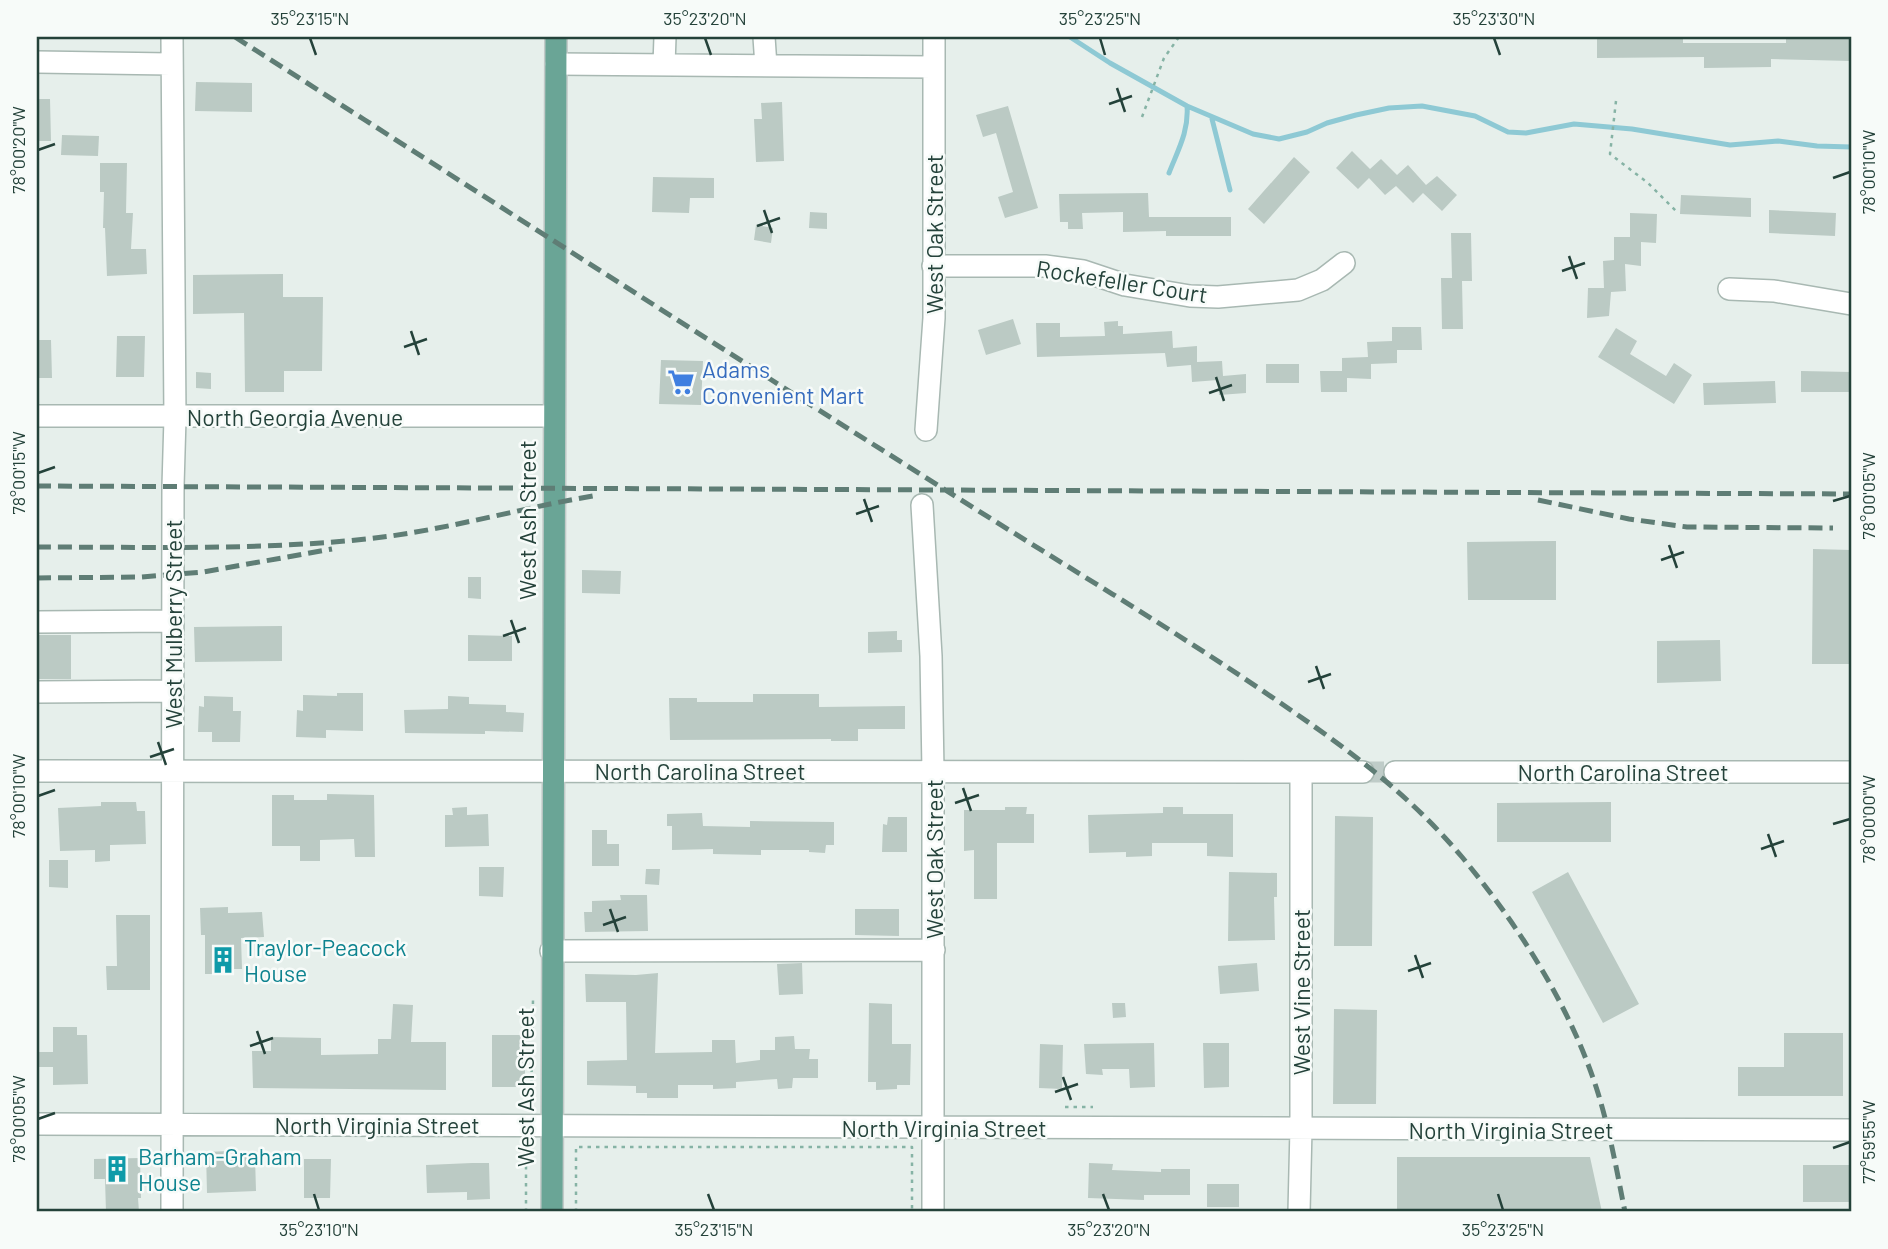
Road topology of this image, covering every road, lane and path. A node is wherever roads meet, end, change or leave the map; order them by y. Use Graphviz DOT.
graph roads {
  1 [pos="172,37"];
  2 [pos="556,37"];
  3 [pos="665,37"];
  4 [pos="764,37"];
  5 [pos="934,37"];
  6 [pos="1179,37"];
  7 [pos="37,62"];
  8 [pos="170,64"];
  9 [pos="556,64"];
  10 [pos="664,65"];
  11 [pos="766,66"];
  12 [pos="933,67"];
  13 [pos="1616,101"];
  14 [pos="1142,117"];
  15 [pos="1676,211"];
  16 [pos="1344,263"];
  17 [pos="933,265"];
  18 [pos="1729,289"];
  19 [pos="1851,304"];
  20 [pos="37,416"];
  21 [pos="553,416"];
  22 [pos="175,418"];
  23 [pos="926,430"];
  24 [pos="922,505"];
  25 [pos="37,621"];
  26 [pos="173,621"];
  27 [pos="173,691"];
  28 [pos="37,692"];
  29 [pos="37,771"];
  30 [pos="173,771"];
  31 [pos="554,771"];
  32 [pos="933,771"];
  33 [pos="1301,772"];
  34 [pos="1363,772"];
  35 [pos="1395,772"];
  36 [pos="1851,772"];
  37 [pos="934,950"];
  38 [pos="551,951"];
  39 [pos="37,1125"];
  40 [pos="174,1125"];
  41 [pos="552,1126"];
  42 [pos="934,1128"];
  43 [pos="1301,1128"];
  44 [pos="1851,1130"];
  45 [pos="526,1146"];
  46 [pos="172,1212"];
  47 [pos="526,1212"];
  48 [pos="552,1212"];
  49 [pos="576,1212"];
  50 [pos="912,1212"];
  51 [pos="933,1212"];
  52 [pos="1299,1212"];
  1 -- 8 [label="street, West Mulberry Street"];
  2 -- 9 [label="main road, West Ash Street"];
  3 -- 10 [label="street"];
  4 -- 11 [label="street"];
  5 -- 12 [label="street, West Oak Street"];
  6 -- 14 [label="path"];
  7 -- 8 [label="street"];
  8 -- 22 [label="street, West Mulberry Street"];
  9 -- 10 [label="street"];
  9 -- 21 [label="main road, West Ash Street"];
  10 -- 11 [label="street"];
  11 -- 12 [label="street"];
  12 -- 17 [label="street, West Oak Street"];
  13 -- 15 [label="path"];
  16 -- 17 [label="street, Rockefeller Court"];
  17 -- 23 [label="street, West Oak Street"];
  18 -- 19 [label="street"];
  20 -- 22 [label="street, North Georgia Avenue"];
  21 -- 22 [label="street, North Georgia Avenue"];
  21 -- 31 [label="main road, West Ash Street"];
  22 -- 26 [label="street, West Mulberry Street"];
  24 -- 32 [label="street, West Oak Street"];
  25 -- 26 [label="street"];
  26 -- 27 [label="street, West Mulberry Street"];
  27 -- 28 [label="street"];
  27 -- 30 [label="street, West Mulberry Street"];
  29 -- 30 [label="street, North Carolina Street"];
  30 -- 31 [label="street, North Carolina Street"];
  30 -- 40 [label="street, West Mulberry Street"];
  31 -- 32 [label="street, North Carolina Street"];
  31 -- 38 [label="main road, West Ash Street"];
  32 -- 33 [label="street, North Carolina Street"];
  32 -- 37 [label="street, West Oak Street"];
  33 -- 34 [label="street, North Carolina Street"];
  33 -- 43 [label="street, West Vine Street"];
  35 -- 36 [label="street, North Carolina Street"];
  37 -- 38 [label="street"];
  37 -- 42 [label="street, West Oak Street"];
  38 -- 41 [label="main road, West Ash Street"];
  39 -- 40 [label="street, North Virginia Street"];
  40 -- 41 [label="street, North Virginia Street"];
  40 -- 46 [label="street, West Mulberry Street"];
  41 -- 42 [label="street, North Virginia Street"];
  41 -- 48 [label="main road, West Ash Street"];
  42 -- 43 [label="street, North Virginia Street"];
  42 -- 51 [label="street, West Oak Street"];
  43 -- 44 [label="street, North Virginia Street"];
  43 -- 52 [label="street, West Vine Street"];
  45 -- 47 [label="path"];
  49 -- 50 [label="path"];
}
